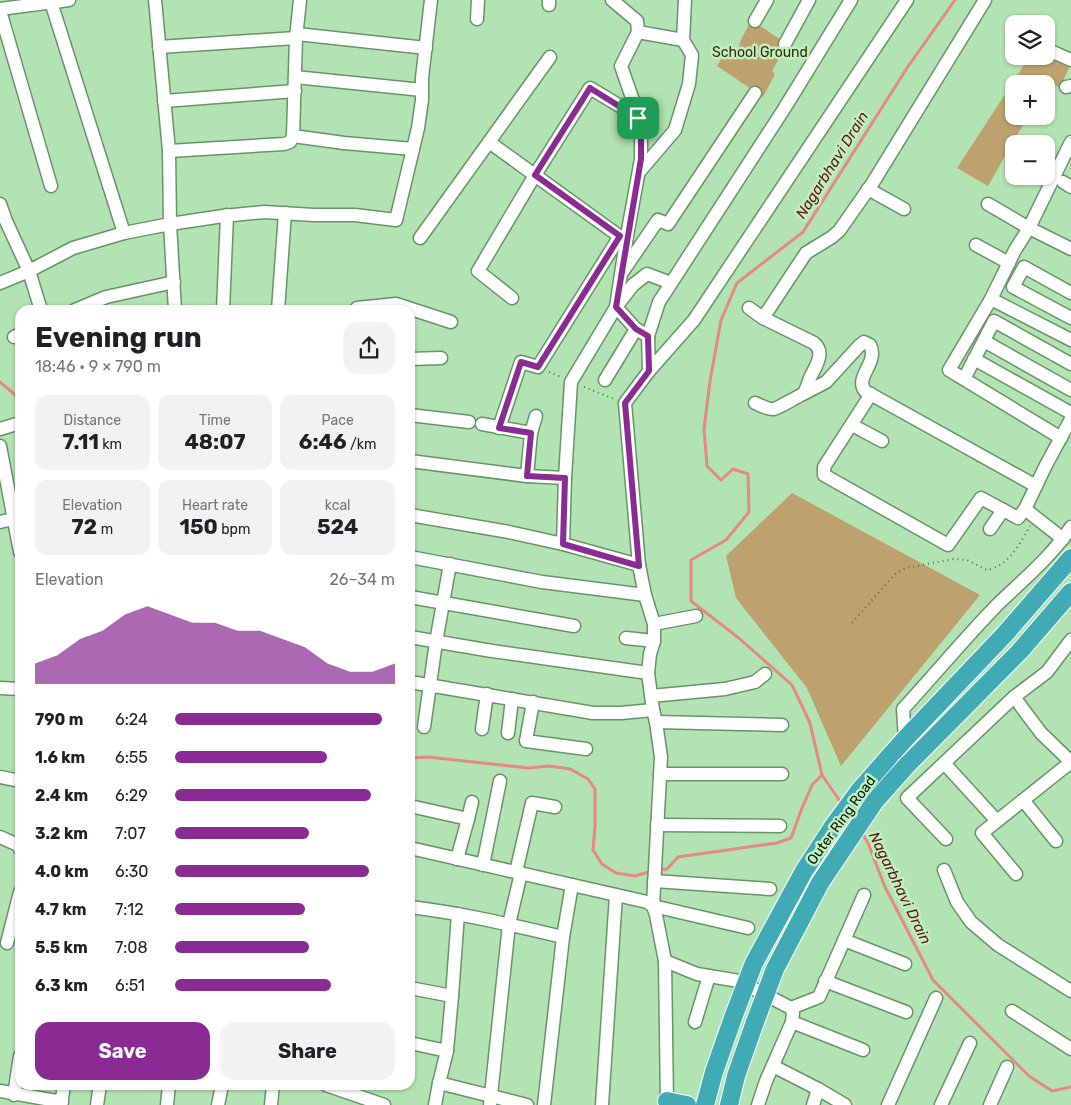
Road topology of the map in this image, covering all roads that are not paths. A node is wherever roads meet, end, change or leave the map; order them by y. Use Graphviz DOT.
graph roads {
  1 [pos="69,0"];
  2 [pos="155,0"];
  3 [pos="300,0"];
  4 [pos="431,0"];
  5 [pos="478,0"];
  6 [pos="612,0"];
  7 [pos="685,0"];
  8 [pos="766,0"];
  9 [pos="809,0"];
  10 [pos="850,0"];
  11 [pos="907,0"];
  12 [pos="985,0"];
  13 [pos="51,2"];
  14 [pos="0,10"];
  15 [pos="477,19"];
  16 [pos="755,21"];
  17 [pos="638,32"];
  18 [pos="296,36"];
  19 [pos="683,40"];
  20 [pos="785,44"];
  21 [pos="159,47"];
  22 [pos="426,48"];
  23 [pos="1055,53"];
  24 [pos="550,57"];
  25 [pos="1071,60"];
  26 [pos="295,77"];
  27 [pos="295,90"];
  28 [pos="422,90"];
  29 [pos="755,93"];
  30 [pos="164,101"];
  31 [pos="638,118"];
  32 [pos="293,136"];
  33 [pos="489,142"];
  34 [pos="1071,142"];
  35 [pos="413,149"];
  36 [pos="169,151"];
  37 [pos="638,173"];
  38 [pos="535,175"];
  39 [pos="1058,180"];
  40 [pos="51,186"];
  41 [pos="868,189"];
  42 [pos="0,204"];
  43 [pos="988,204"];
  44 [pos="904,208"];
  45 [pos="285,213"];
  46 [pos="227,216"];
  47 [pos="3,222"];
  48 [pos="170,224"];
  49 [pos="1029,228"];
  50 [pos="124,233"];
  51 [pos="420,238"];
  52 [pos="623,238"];
  53 [pos="976,245"];
  54 [pos="1071,249"];
  55 [pos="1009,264"];
  56 [pos="29,271"];
  57 [pos="621,273"];
  58 [pos="174,282"];
  59 [pos="0,283"];
  60 [pos="671,283"];
  61 [pos="1071,293"];
  62 [pos="512,298"];
  63 [pos="991,299"];
  64 [pos="39,305"];
  65 [pos="87,305"];
  66 [pos="175,305"];
  67 [pos="224,305"];
  68 [pos="278,305"];
  69 [pos="386,305"];
  70 [pos="399,305"];
  71 [pos="616,307"];
  72 [pos="749,308"];
  73 [pos="415,310"];
  74 [pos="764,318"];
  75 [pos="1071,318"];
  76 [pos="451,322"];
  77 [pos="636,329"];
  78 [pos="648,336"];
  79 [pos="1071,340"];
  80 [pos="984,341"];
  81 [pos="415,358"];
  82 [pos="441,358"];
  83 [pos="974,359"];
  84 [pos="1071,364"];
  85 [pos="649,371"];
  86 [pos="964,379"];
  87 [pos="567,380"];
  88 [pos="605,380"];
  89 [pos="584,387"];
  90 [pos="1071,390"];
  91 [pos="803,394"];
  92 [pos="873,396"];
  93 [pos="755,403"];
  94 [pos="1071,413"];
  95 [pos="415,416"];
  96 [pos="536,416"];
  97 [pos="1071,419"];
  98 [pos="15,424"];
  99 [pos="852,424"];
  100 [pos="499,428"];
  101 [pos="0,429"];
  102 [pos="531,433"];
  103 [pos="1061,438"];
  104 [pos="882,441"];
  105 [pos="0,446"];
  106 [pos="415,462"];
  107 [pos="527,476"];
  108 [pos="565,478"];
  109 [pos="1036,486"];
  110 [pos="1025,509"];
  111 [pos="1003,510"];
  112 [pos="415,516"];
  113 [pos="14,519"];
  114 [pos="0,522"];
  115 [pos="15,524"];
  116 [pos="1071,526"];
  117 [pos="990,529"];
  118 [pos="1063,539"];
  119 [pos="563,544"];
  120 [pos="415,558"];
  121 [pos="1071,558"];
  122 [pos="450,564"];
  123 [pos="639,566"];
  124 [pos="1071,592"];
  125 [pos="645,595"];
  126 [pos="415,598"];
  127 [pos="444,603"];
  128 [pos="696,616"];
  129 [pos="654,624"];
  130 [pos="574,626"];
  131 [pos="415,638"];
  132 [pos="626,638"];
  133 [pos="1071,640"];
  134 [pos="654,641"];
  135 [pos="436,642"];
  136 [pos="648,672"];
  137 [pos="765,674"];
  138 [pos="415,683"];
  139 [pos="430,686"];
  140 [pos="0,688"];
  141 [pos="15,689"];
  142 [pos="487,694"];
  143 [pos="652,696"];
  144 [pos="1014,697"];
  145 [pos="512,699"];
  146 [pos="533,702"];
  147 [pos="655,716"];
  148 [pos="782,724"];
  149 [pos="424,727"];
  150 [pos="482,729"];
  151 [pos="508,733"];
  152 [pos="904,739"];
  153 [pos="586,749"];
  154 [pos="1071,762"];
  155 [pos="944,763"];
  156 [pos="660,774"];
  157 [pos="782,774"];
  158 [pos="0,777"];
  159 [pos="15,779"];
  160 [pos="500,781"];
  161 [pos="1023,800"];
  162 [pos="472,802"];
  163 [pos="415,807"];
  164 [pos="555,807"];
  165 [pos="468,819"];
  166 [pos="997,821"];
  167 [pos="657,825"];
  168 [pos="780,826"];
  169 [pos="0,837"];
  170 [pos="946,839"];
  171 [pos="1056,842"];
  172 [pos="15,845"];
  173 [pos="415,849"];
  174 [pos="457,859"];
  175 [pos="483,865"];
  176 [pos="944,870"];
  177 [pos="518,873"];
  178 [pos="1016,874"];
  179 [pos="654,880"];
  180 [pos="572,885"];
  181 [pos="770,889"];
  182 [pos="616,895"];
  183 [pos="864,895"];
  184 [pos="653,906"];
  185 [pos="415,908"];
  186 [pos="458,914"];
  187 [pos="15,917"];
  188 [pos="509,924"];
  189 [pos="748,928"];
  190 [pos="562,936"];
  191 [pos="844,940"];
  192 [pos="9,943"];
  193 [pos="665,961"];
  194 [pos="904,964"];
  195 [pos="709,976"];
  196 [pos="825,981"];
  197 [pos="415,989"];
  198 [pos="1071,991"];
  199 [pos="452,996"];
  200 [pos="936,998"];
  201 [pos="790,1008"];
  202 [pos="1012,1011"];
  203 [pos="906,1012"];
  204 [pos="696,1022"];
  205 [pos="792,1022"];
  206 [pos="970,1043"];
  207 [pos="415,1044"];
  208 [pos="1071,1049"];
  209 [pos="863,1050"];
  210 [pos="447,1051"];
  211 [pos="773,1066"];
  212 [pos="1007,1067"];
  213 [pos="439,1083"];
  214 [pos="15,1088"];
  215 [pos="818,1089"];
  216 [pos="63,1090"];
  217 [pos="99,1090"];
  218 [pos="168,1090"];
  219 [pos="221,1090"];
  220 [pos="272,1090"];
  221 [pos="340,1090"];
  222 [pos="0,1091"];
  223 [pos="14,1095"];
  224 [pos="491,1101"];
  225 [pos="667,1103"];
  226 [pos="61,1104"];
  227 [pos="97,1105"];
  228 [pos="167,1105"];
  229 [pos="218,1105"];
  230 [pos="271,1105"];
  231 [pos="384,1105"];
  232 [pos="435,1105"];
  233 [pos="527,1105"];
  234 [pos="544,1105"];
  235 [pos="602,1105"];
  236 [pos="686,1105"];
  237 [pos="705,1105"];
  238 [pos="729,1105"];
  239 [pos="758,1105"];
  240 [pos="813,1105"];
  241 [pos="845,1105"];
  242 [pos="888,1105"];
  243 [pos="941,1105"];
  244 [pos="990,1105"];
  1 -- 13 [label="street"];
  2 -- 21 [label="street"];
  3 -- 18 [label="street"];
  4 -- 22 [label="street"];
  5 -- 15 [label="street"];
  6 -- 17 [label="street"];
  7 -- 19 [label="street"];
  8 -- 16 [label="street"];
  9 -- 20 [label="street"];
  10 -- 60 [label="street"];
  11 -- 85 [label="street"];
  12 -- 41 [label="street"];
  13 -- 14 [label="street"];
  13 -- 50 [label="street"];
  14 -- 40 [label="street"];
  17 -- 19 [label="street"];
  17 -- 31 [label="street"];
  18 -- 21 [label="street"];
  18 -- 22 [label="street"];
  18 -- 26 [label="street"];
  19 -- 37 [label="street"];
  21 -- 30 [label="street"];
  22 -- 28 [label="street"];
  23 -- 25 [label="street"];
  24 -- 33 [label="street"];
  26 -- 27 [label="street"];
  26 -- 28 [label="street"];
  27 -- 30 [label="street"];
  27 -- 32 [label="street"];
  28 -- 35 [label="street"];
  29 -- 57 [label="street"];
  30 -- 36 [label="street"];
  31 -- 37 [label="street"];
  31 -- 38 [label="street"];
  32 -- 35 [label="street"];
  32 -- 36 [label="street"];
  33 -- 38 [label="street"];
  33 -- 51 [label="street"];
  34 -- 39 [label="street"];
  35 -- 45 [label="street"];
  36 -- 48 [label="street"];
  37 -- 52 [label="street"];
  38 -- 52 [label="street"];
  38 -- 62 [label="street"];
  39 -- 49 [label="street"];
  41 -- 44 [label="street"];
  41 -- 74 [label="street"];
  42 -- 47 [label="street"];
  43 -- 49 [label="street"];
  45 -- 46 [label="street"];
  45 -- 68 [label="street"];
  46 -- 48 [label="street"];
  46 -- 67 [label="street"];
  47 -- 56 [label="street"];
  48 -- 50 [label="street"];
  48 -- 58 [label="street"];
  49 -- 54 [label="street"];
  49 -- 55 [label="street"];
  50 -- 56 [label="street"];
  52 -- 57 [label="street"];
  52 -- 100 [label="street"];
  53 -- 55 [label="street"];
  55 -- 63 [label="street"];
  56 -- 59 [label="street"];
  56 -- 64 [label="street"];
  57 -- 71 [label="street"];
  58 -- 65 [label="street"];
  58 -- 66 [label="street"];
  60 -- 71 [label="street"];
  60 -- 78 [label="street"];
  61 -- 75 [label="street"];
  63 -- 79 [label="street"];
  63 -- 86 [label="street"];
  69 -- 70 [label="street"];
  71 -- 77 [label="street"];
  71 -- 87 [label="street"];
  72 -- 74 [label="street"];
  73 -- 76 [label="street"];
  74 -- 91 [label="street"];
  77 -- 78 [label="street"];
  77 -- 88 [label="street"];
  78 -- 85 [label="street"];
  80 -- 83 [label="street"];
  80 -- 84 [label="street"];
  80 -- 90 [label="street"];
  81 -- 82 [label="street"];
  83 -- 86 [label="street"];
  83 -- 94 [label="street"];
  85 -- 123 [label="street"];
  86 -- 103 [label="street"];
  87 -- 89 [label="street"];
  87 -- 108 [label="street"];
  91 -- 92 [label="street"];
  91 -- 93 [label="street"];
  92 -- 99 [label="street"];
  92 -- 109 [label="street"];
  95 -- 100 [label="street"];
  96 -- 102 [label="street"];
  97 -- 103 [label="street"];
  98 -- 101 [label="street"];
  99 -- 104 [label="street"];
  99 -- 111 [label="street"];
  100 -- 102 [label="street"];
  102 -- 107 [label="street"];
  103 -- 109 [label="street"];
  105 -- 113 [label="street"];
  106 -- 107 [label="street"];
  107 -- 108 [label="street"];
  108 -- 119 [label="street"];
  109 -- 110 [label="street"];
  110 -- 111 [label="street"];
  110 -- 118 [label="street"];
  111 -- 117 [label="street"];
  112 -- 119 [label="street"];
  113 -- 114 [label="street"];
  113 -- 115 [label="street"];
  116 -- 118 [label="street"];
  118 -- 152 [label="street"];
  119 -- 123 [label="street"];
  120 -- 122 [label="street"];
  121 -- 152 [label="highway, Outer Ring Road"];
  122 -- 125 [label="street"];
  122 -- 127 [label="street"];
  123 -- 125 [label="street"];
  124 -- 238 [label="highway, Outer Ring Road, bridge"];
  125 -- 129 [label="street"];
  126 -- 127 [label="street"];
  127 -- 130 [label="street"];
  127 -- 135 [label="street"];
  128 -- 129 [label="street"];
  129 -- 134 [label="street"];
  131 -- 135 [label="street"];
  132 -- 134 [label="street"];
  133 -- 144 [label="street"];
  134 -- 136 [label="street"];
  135 -- 136 [label="street"];
  135 -- 139 [label="street"];
  136 -- 143 [label="street"];
  137 -- 143 [label="street"];
  138 -- 139 [label="street"];
  139 -- 142 [label="street"];
  139 -- 149 [label="street"];
  140 -- 141 [label="street"];
  142 -- 145 [label="street"];
  142 -- 150 [label="street"];
  143 -- 147 [label="street"];
  144 -- 154 [label="street"];
  144 -- 155 [label="street"];
  145 -- 146 [label="street"];
  145 -- 151 [label="street"];
  146 -- 147 [label="street"];
  146 -- 153 [label="street"];
  147 -- 148 [label="street"];
  147 -- 156 [label="street"];
  152 -- 237 [label="highway, Outer Ring Road, bridge"];
  154 -- 161 [label="street"];
  155 -- 166 [label="street"];
  155 -- 170 [label="street"];
  156 -- 157 [label="street"];
  156 -- 167 [label="street"];
  158 -- 159 [label="street"];
  160 -- 175 [label="street"];
  161 -- 166 [label="street"];
  161 -- 171 [label="street"];
  162 -- 165 [label="street"];
  163 -- 165 [label="street"];
  164 -- 177 [label="street"];
  165 -- 174 [label="street"];
  166 -- 178 [label="street"];
  167 -- 168 [label="street"];
  167 -- 179 [label="street"];
  169 -- 172 [label="street"];
  173 -- 174 [label="street"];
  174 -- 175 [label="street"];
  175 -- 177 [label="street"];
  176 -- 198 [label="street"];
  177 -- 180 [label="street"];
  177 -- 188 [label="street"];
  179 -- 181 [label="street"];
  179 -- 184 [label="street"];
  180 -- 182 [label="street"];
  180 -- 190 [label="street"];
  182 -- 184 [label="street"];
  182 -- 235 [label="street"];
  183 -- 191 [label="street"];
  184 -- 189 [label="street"];
  184 -- 193 [label="street"];
  185 -- 186 [label="street"];
  186 -- 188 [label="street"];
  186 -- 199 [label="street"];
  187 -- 192 [label="street"];
  188 -- 190 [label="street"];
  188 -- 224 [label="street"];
  190 -- 234 [label="street"];
  191 -- 194 [label="street"];
  191 -- 196 [label="street"];
  193 -- 195 [label="street"];
  193 -- 225 [label="street"];
  195 -- 201 [label="street"];
  195 -- 204 [label="street"];
  196 -- 201 [label="street"];
  196 -- 203 [label="street"];
  197 -- 199 [label="street"];
  199 -- 210 [label="street"];
  200 -- 242 [label="street"];
  201 -- 205 [label="street"];
  202 -- 208 [label="street"];
  205 -- 209 [label="street"];
  205 -- 211 [label="street"];
  206 -- 243 [label="street"];
  207 -- 210 [label="street"];
  210 -- 213 [label="street"];
  211 -- 215 [label="street"];
  211 -- 239 [label="street"];
  212 -- 244 [label="street"];
  213 -- 224 [label="street"];
  213 -- 232 [label="street"];
  214 -- 223 [label="street"];
  215 -- 240 [label="street"];
  215 -- 241 [label="street"];
  216 -- 226 [label="street"];
  217 -- 227 [label="street"];
  218 -- 228 [label="street"];
  219 -- 229 [label="street"];
  220 -- 230 [label="street"];
  221 -- 231 [label="street"];
  222 -- 223 [label="street"];
  223 -- 226 [label="street"];
  224 -- 233 [label="street"];
  225 -- 236 [label="highway"];
}
